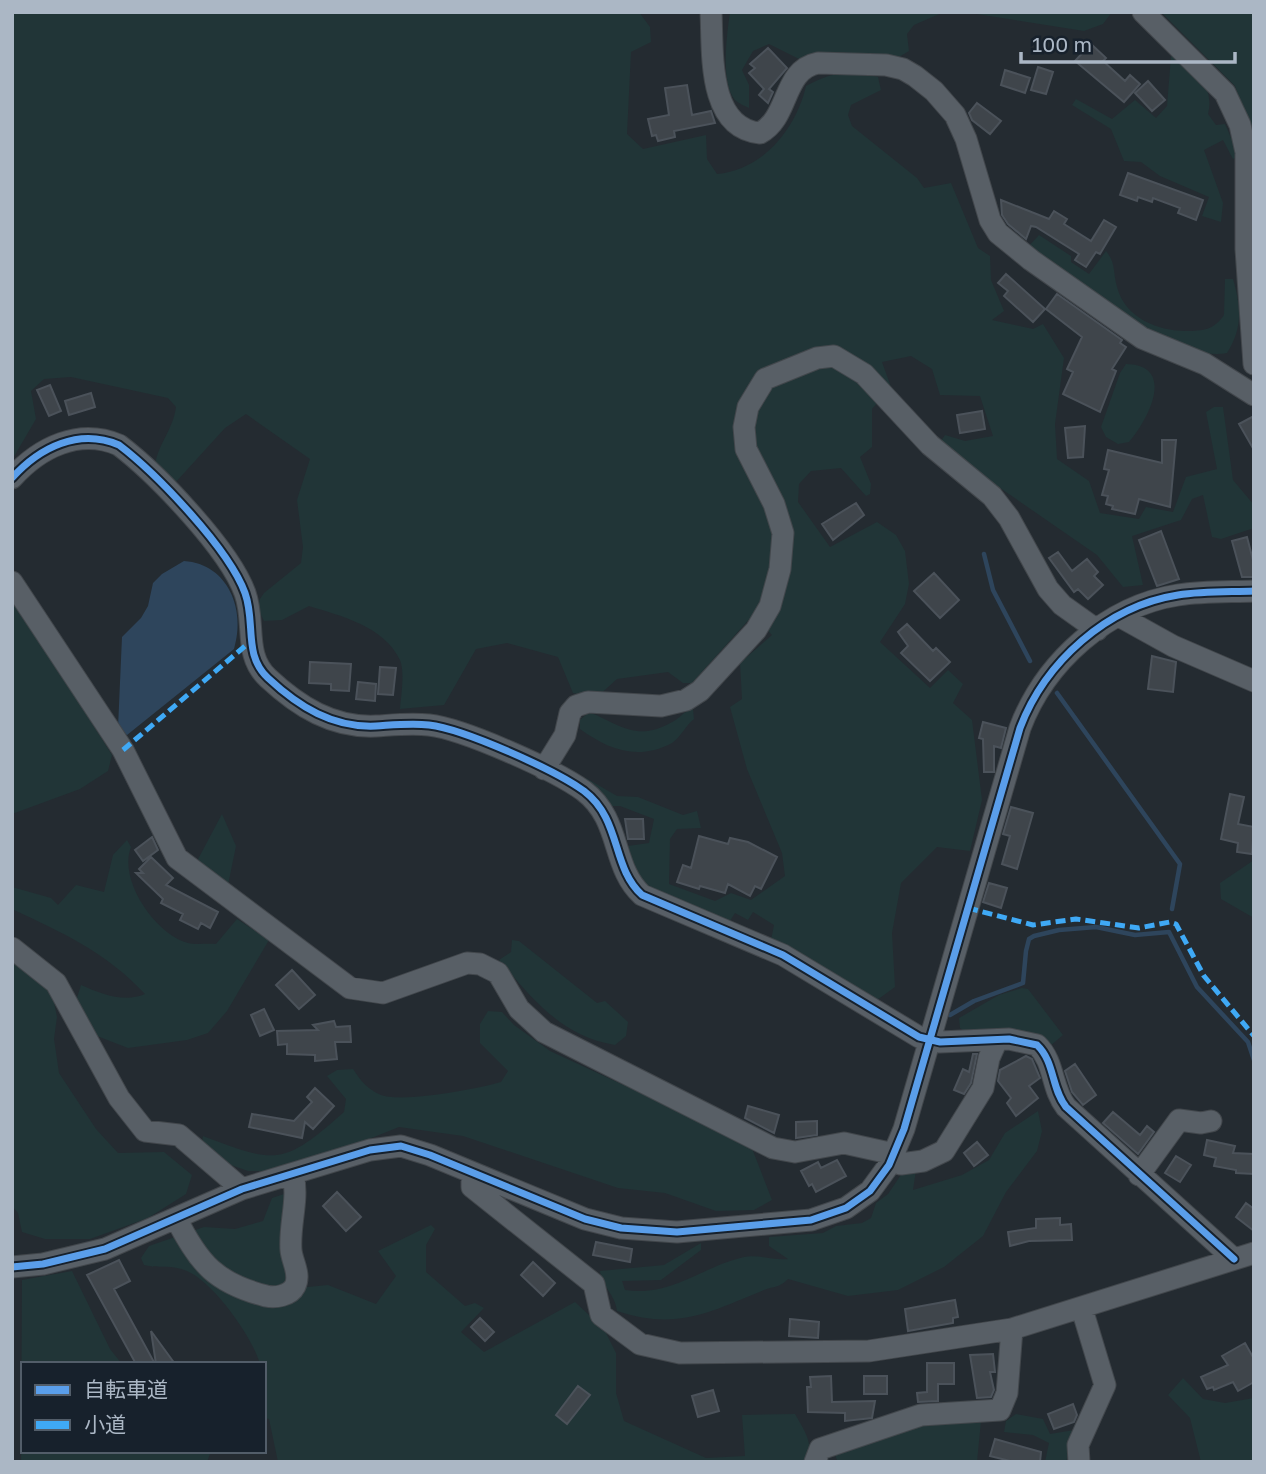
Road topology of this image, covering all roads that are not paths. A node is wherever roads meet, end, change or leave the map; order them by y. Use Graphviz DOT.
graph roads {
  1 [pos="711,12"];
  2 [pos="1143,12"];
  3 [pos="1250,244"];
  4 [pos="1254,364"];
  5 [pos="1254,395"];
  6 [pos="12,478"];
  7 [pos="12,582"];
  8 [pos="1254,591"];
  9 [pos="1119,616"];
  10 [pos="1097,630"];
  11 [pos="1254,681"];
  12 [pos="544,769"];
  13 [pos="12,948"];
  14 [pos="997,1040"];
  15 [pos="930,1041"];
  16 [pos="1211,1121"];
  17 [pos="894,1154"];
  18 [pos="472,1173"];
  19 [pos="293,1174"];
  20 [pos="1139,1175"];
  21 [pos="242,1189"];
  22 [pos="176,1219"];
  23 [pos="1244,1256"];
  24 [pos="12,1267"];
  25 [pos="1083,1309"];
  26 [pos="1012,1329"];
  27 [pos="1078,1461"];
  28 [pos="815,1462"];
  1 -- 5 [label="street"];
  2 -- 3 [label="street"];
  3 -- 4 [label="street"];
  6 -- 12 [label="street"];
  7 -- 17 [label="street"];
  8 -- 9 [label="street"];
  9 -- 10 [label="street"];
  9 -- 11 [label="street"];
  10 -- 12 [label="street"];
  10 -- 15 [label="street"];
  12 -- 15 [label="street"];
  13 -- 21 [label="street"];
  14 -- 15 [label="street"];
  14 -- 17 [label="street"];
  14 -- 20 [label="street"];
  15 -- 17 [label="street"];
  16 -- 20 [label="street"];
  17 -- 18 [label="street"];
  18 -- 19 [label="street"];
  18 -- 26 [label="street"];
  19 -- 21 [label="street"];
  19 -- 22 [label="street"];
  20 -- 23 [label="street"];
  21 -- 22 [label="street"];
  22 -- 24 [label="street"];
  23 -- 25 [label="street"];
  25 -- 26 [label="street"];
  25 -- 27 [label="street"];
  26 -- 28 [label="street"];
}
